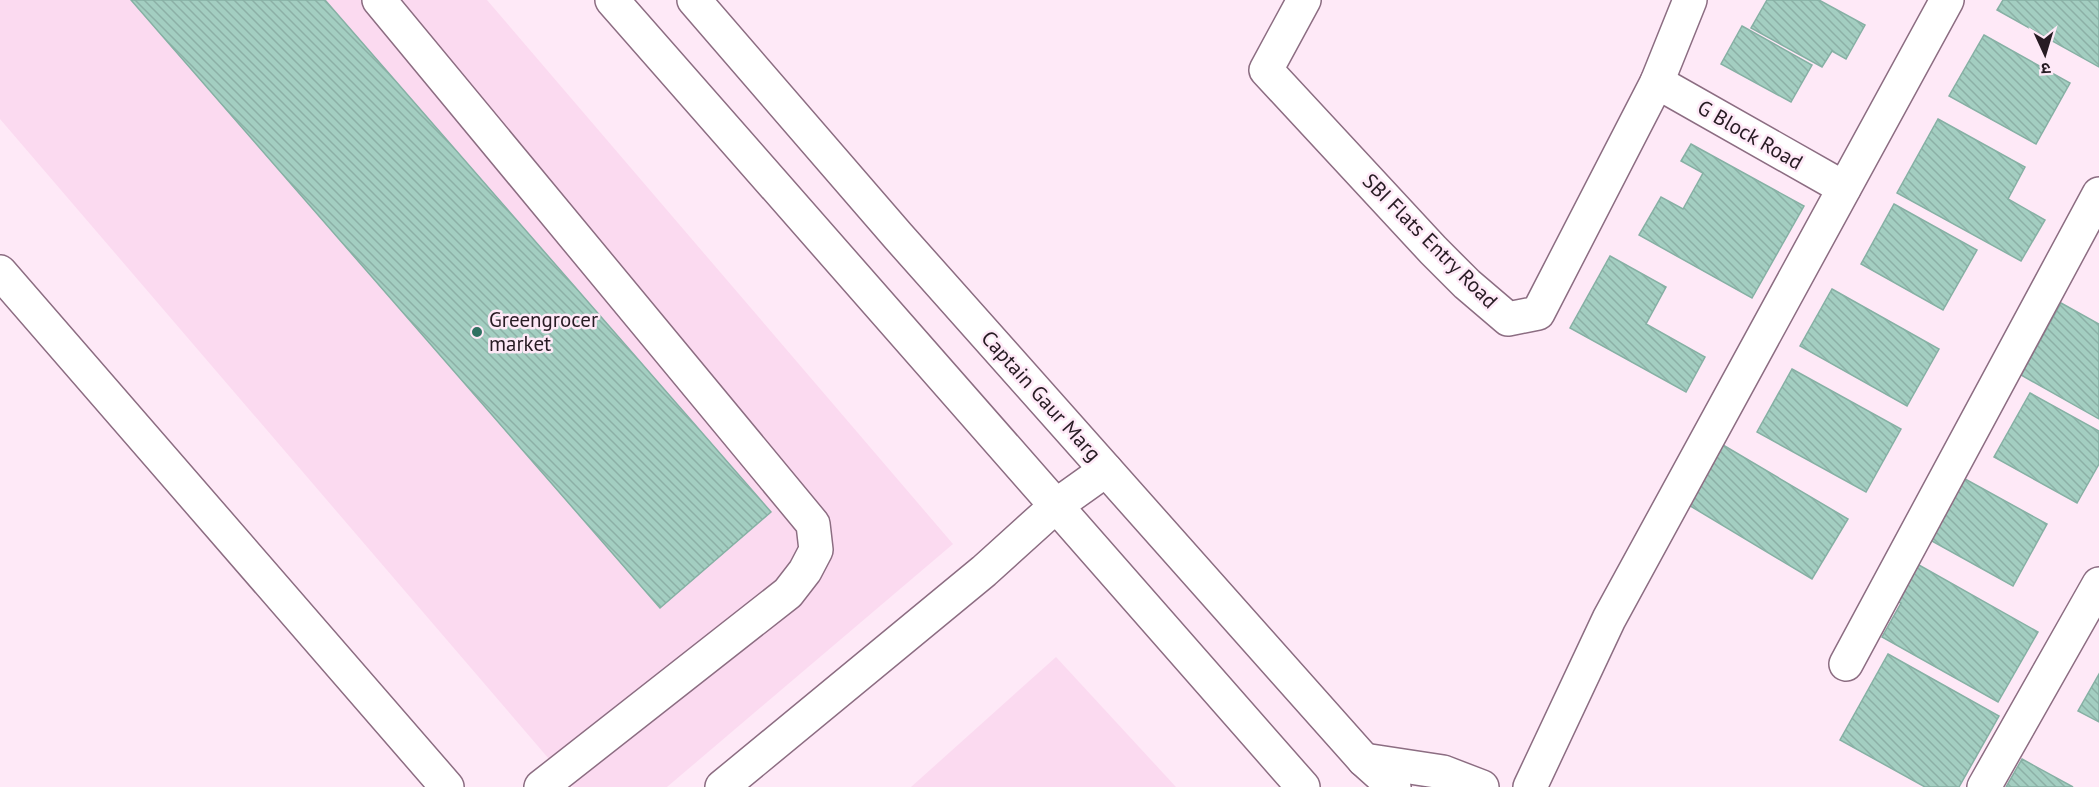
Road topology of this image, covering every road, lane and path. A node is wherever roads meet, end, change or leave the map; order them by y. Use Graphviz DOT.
graph roads {
  1 [pos="379,0"];
  2 [pos="612,0"];
  3 [pos="694,0"];
  4 [pos="1304,0"];
  5 [pos="1690,0"];
  6 [pos="1947,0"];
  7 [pos="1657,82"];
  8 [pos="1844,188"];
  9 [pos="2099,194"];
  10 [pos="0,272"];
  11 [pos="1107,470"];
  12 [pos="1057,505"];
  13 [pos="2099,584"];
  14 [pos="1846,664"];
  15 [pos="1364,759"];
  16 [pos="735,784"];
  17 [pos="447,787"];
  18 [pos="541,787"];
  19 [pos="1303,787"];
  20 [pos="1394,787"];
  21 [pos="1482,787"];
  22 [pos="1530,787"];
  23 [pos="1984,787"];
  1 -- 18 [label="street"];
  2 -- 12 [label="street"];
  3 -- 11 [label="street, Captain Gaur Marg"];
  4 -- 7 [label="street, SBI Flats Entry Road"];
  5 -- 7 [label="street, SBI Flats Entry Road"];
  6 -- 8 [label="street"];
  7 -- 8 [label="street, G Block Road"];
  8 -- 22 [label="street"];
  9 -- 14 [label="street"];
  10 -- 17 [label="street"];
  11 -- 12 [label="street"];
  11 -- 15 [label="street, Captain Gaur Marg"];
  12 -- 16 [label="street"];
  12 -- 19 [label="street"];
  13 -- 23 [label="street"];
  15 -- 20 [label="street, Captain Gaur Marg"];
  15 -- 21 [label="street"];
}
